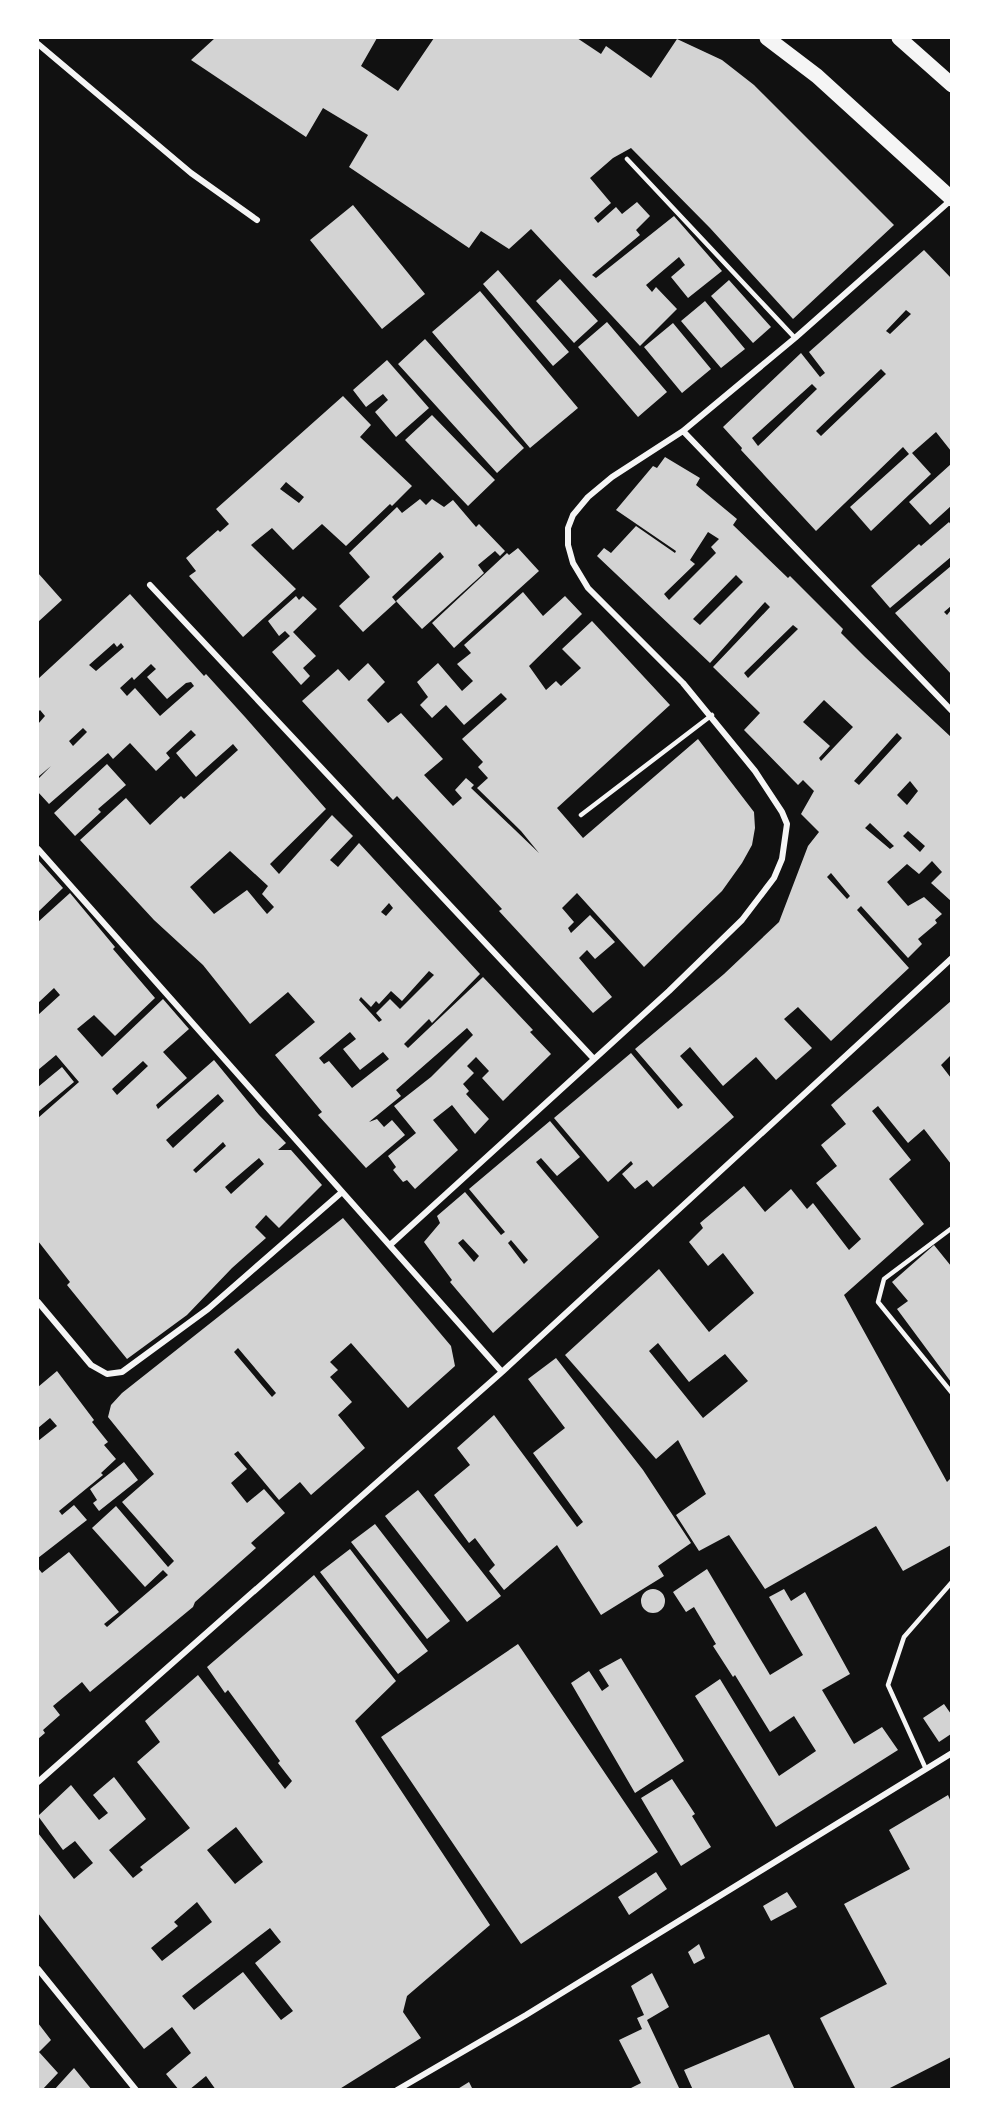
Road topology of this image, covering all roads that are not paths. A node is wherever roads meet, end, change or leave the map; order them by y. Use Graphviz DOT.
graph roads {
  1 [pos="767,38"];
  2 [pos="899,38"];
  3 [pos="38,44"];
  4 [pos="951,85"];
  5 [pos="627,159"];
  6 [pos="951,199"];
  7 [pos="257,220"];
  8 [pos="795,338"];
  9 [pos="683,431"];
  10 [pos="150,585"];
  11 [pos="951,711"];
  12 [pos="712,715"];
  13 [pos="581,815"];
  14 [pos="38,849"];
  15 [pos="951,958"];
  16 [pos="593,1058"];
  17 [pos="342,1192"];
  18 [pos="951,1228"];
  19 [pos="390,1245"];
  20 [pos="38,1302"];
  21 [pos="502,1372"];
  22 [pos="951,1393"];
  23 [pos="951,1582"];
  24 [pos="951,1754"];
  25 [pos="925,1767"];
  26 [pos="38,1782"];
  27 [pos="38,1969"];
  28 [pos="136,2090"];
  29 [pos="397,2090"];
  1 -- 6 [label="main road"];
  2 -- 4 [label="main road"];
  3 -- 7 [label="street"];
  5 -- 8 [label="lane"];
  6 -- 8 [label="street"];
  8 -- 9 [label="street"];
  9 -- 11 [label="street"];
  9 -- 12 [label="street"];
  10 -- 16 [label="street"];
  12 -- 13 [label="lane"];
  12 -- 16 [label="street"];
  14 -- 17 [label="street"];
  15 -- 21 [label="street"];
  16 -- 19 [label="street"];
  17 -- 19 [label="street"];
  17 -- 20 [label="street"];
  18 -- 22 [label="lane"];
  19 -- 21 [label="street"];
  21 -- 26 [label="street"];
  23 -- 25 [label="lane"];
  24 -- 25 [label="street"];
  25 -- 29 [label="street"];
  27 -- 28 [label="street"];
}
